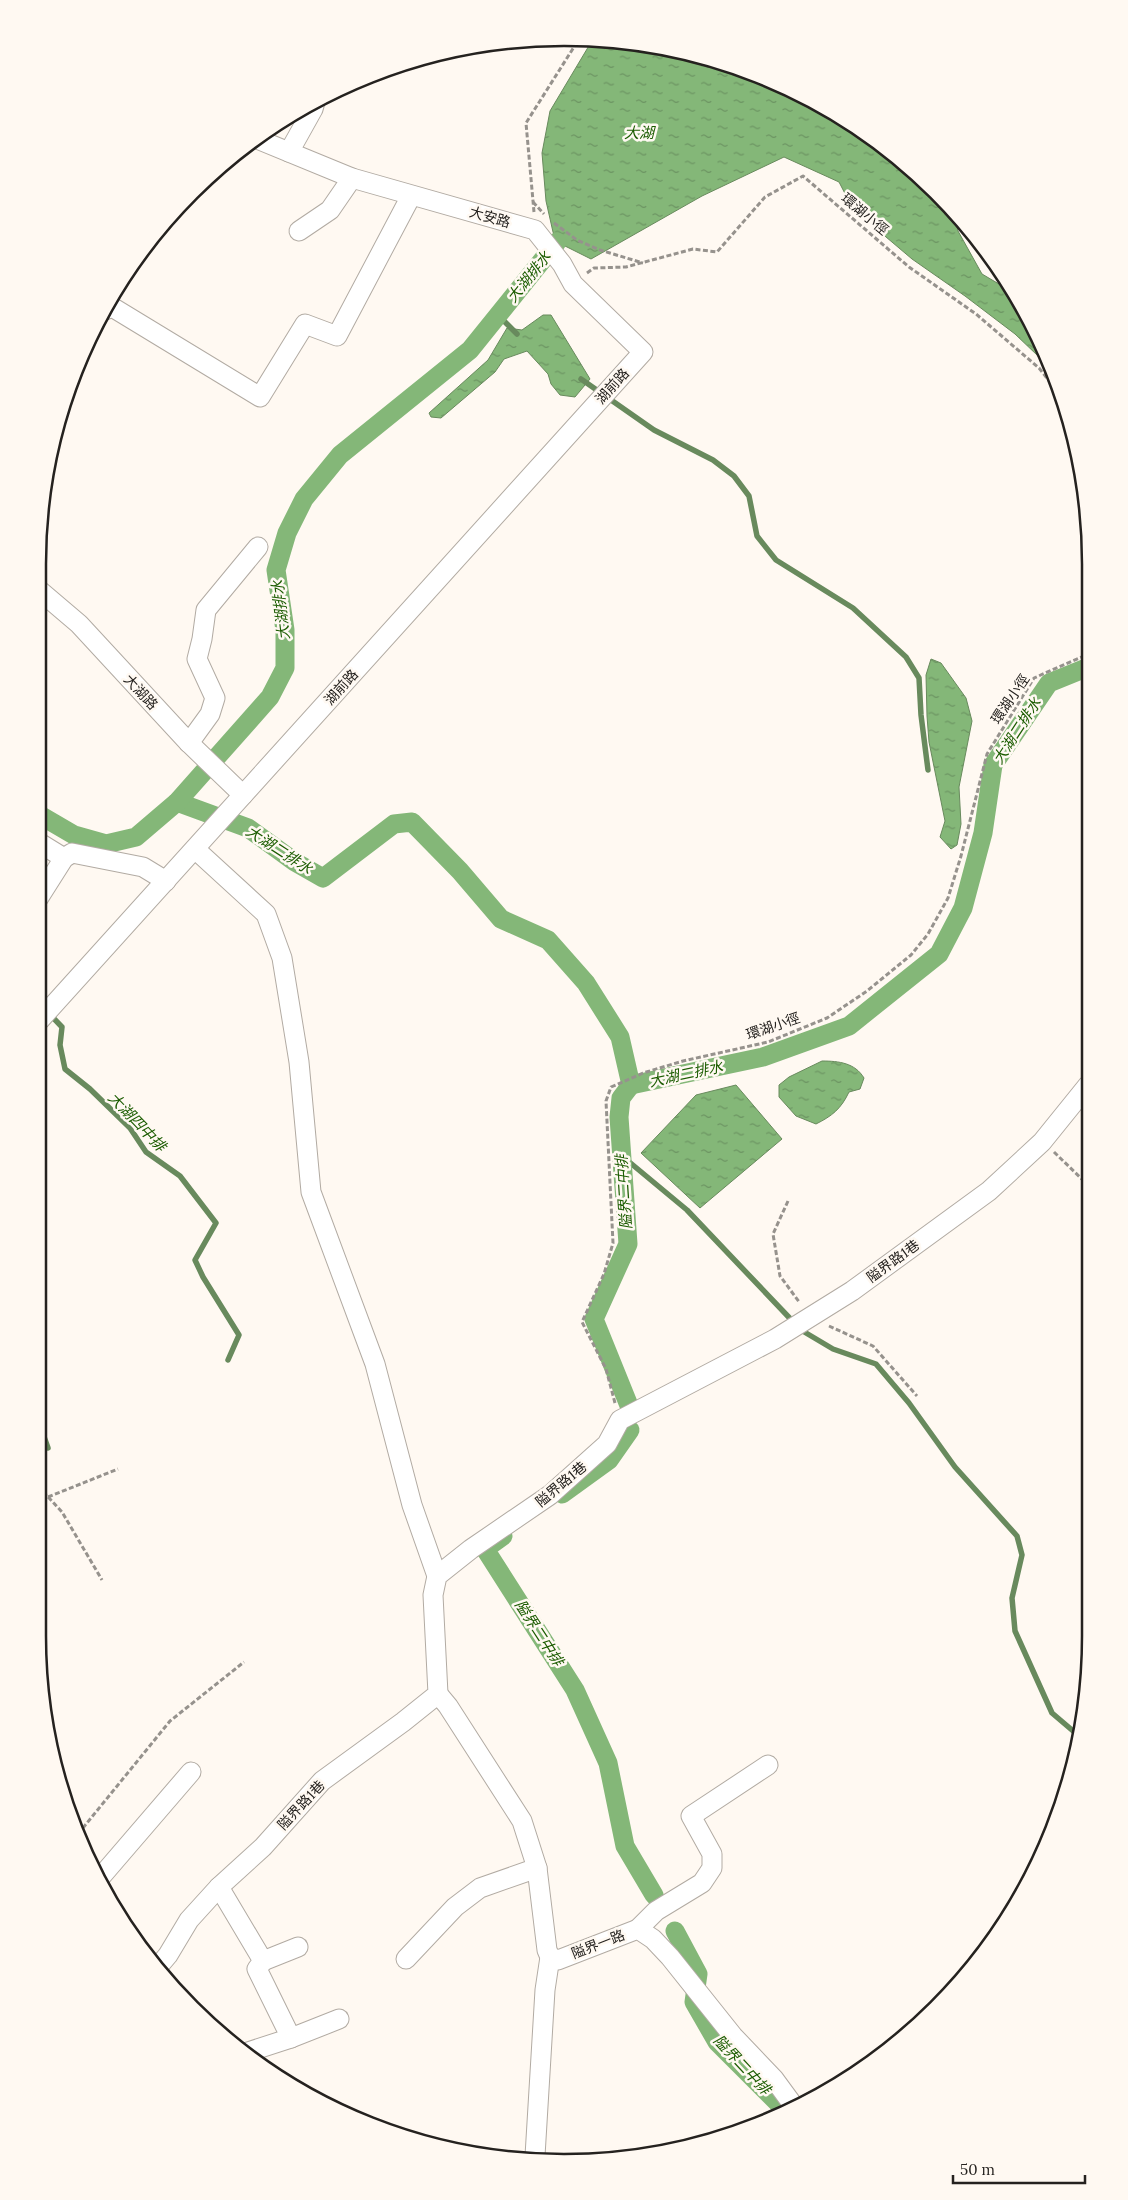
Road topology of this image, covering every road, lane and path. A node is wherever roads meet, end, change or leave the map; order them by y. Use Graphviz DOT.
graph roads {
  1 [pos="575,46"];
  2 [pos="311,113"];
  3 [pos="264,143"];
  4 [pos="289,152"];
  5 [pos="352,178"];
  6 [pos="411,196"];
  7 [pos="533,202"];
  8 [pos="541,223"];
  9 [pos="553,223"];
  10 [pos="299,232"];
  11 [pos="644,263"];
  12 [pos="573,284"];
  13 [pos="114,308"];
  14 [pos="1046,377"];
  15 [pos="258,547"];
  16 [pos="46,597"];
  17 [pos="1082,657"];
  18 [pos="188,742"];
  19 [pos="243,795"];
  20 [pos="46,847"];
  21 [pos="195,849"];
  22 [pos="64,858"];
  23 [pos="166,881"];
  24 [pos="46,886"];
  25 [pos="46,1013"];
  26 [pos="1082,1092"];
  27 [pos="1042,1142"];
  28 [pos="1082,1179"];
  29 [pos="620,1420"];
  30 [pos="118,1469"];
  31 [pos="48,1497"];
  32 [pos="437,1576"];
  33 [pos="102,1580"];
  34 [pos="244,1662"];
  35 [pos="438,1694"];
  36 [pos="768,1765"];
  37 [pos="191,1772"];
  38 [pos="83,1827"];
  39 [pos="537,1868"];
  40 [pos="104,1873"];
  41 [pos="219,1887"];
  42 [pos="638,1929"];
  43 [pos="298,1947"];
  44 [pos="550,1957"];
  45 [pos="406,1959"];
  46 [pos="263,1961"];
  47 [pos="162,1962"];
  48 [pos="340,2019"];
  49 [pos="291,2038"];
  50 [pos="254,2050"];
  51 [pos="791,2101"];
  52 [pos="535,2153"];
  1 -- 7 [label="path"];
  2 -- 4 [label="street"];
  3 -- 4 [label="street, 大安路"];
  4 -- 5 [label="street, 大安路"];
  5 -- 6 [label="street, 大安路"];
  5 -- 10 [label="street"];
  6 -- 8 [label="street, 大安路"];
  6 -- 13 [label="street"];
  7 -- 8 [label="path"];
  7 -- 8 [label="path"];
  8 -- 12 [label="street"];
  9 -- 11 [label="path"];
  11 -- 12 [label="path"];
  11 -- 14 [label="path, 環湖小徑"];
  12 -- 19 [label="street, 湖前路"];
  15 -- 18 [label="street"];
  16 -- 18 [label="street, 大湖路"];
  17 -- 29 [label="path, 環湖小徑"];
  18 -- 19 [label="street, 大湖路"];
  19 -- 21 [label="street, 湖前路"];
  20 -- 22 [label="street"];
  21 -- 23 [label="street, 湖前路"];
  21 -- 32 [label="street"];
  22 -- 23 [label="street"];
  22 -- 24 [label="street"];
  23 -- 25 [label="street, 湖前路"];
  26 -- 27 [label="street, 隘界路1巷"];
  27 -- 28 [label="path"];
  27 -- 29 [label="street, 隘界路1巷"];
  29 -- 32 [label="street, 隘界路1巷"];
  30 -- 31 [label="path"];
  31 -- 33 [label="path"];
  32 -- 35 [label="street"];
  34 -- 38 [label="path"];
  35 -- 39 [label="street"];
  35 -- 41 [label="street, 隘界路1巷"];
  36 -- 42 [label="street"];
  37 -- 40 [label="street"];
  39 -- 44 [label="street"];
  39 -- 45 [label="street"];
  41 -- 46 [label="street"];
  41 -- 47 [label="street, 隘界路1巷"];
  42 -- 44 [label="street, 隘界一路"];
  42 -- 51 [label="street, 隘界一路"];
  43 -- 46 [label="street"];
  44 -- 52 [label="street"];
  46 -- 49 [label="street"];
  48 -- 49 [label="street"];
  49 -- 50 [label="street"];
}
